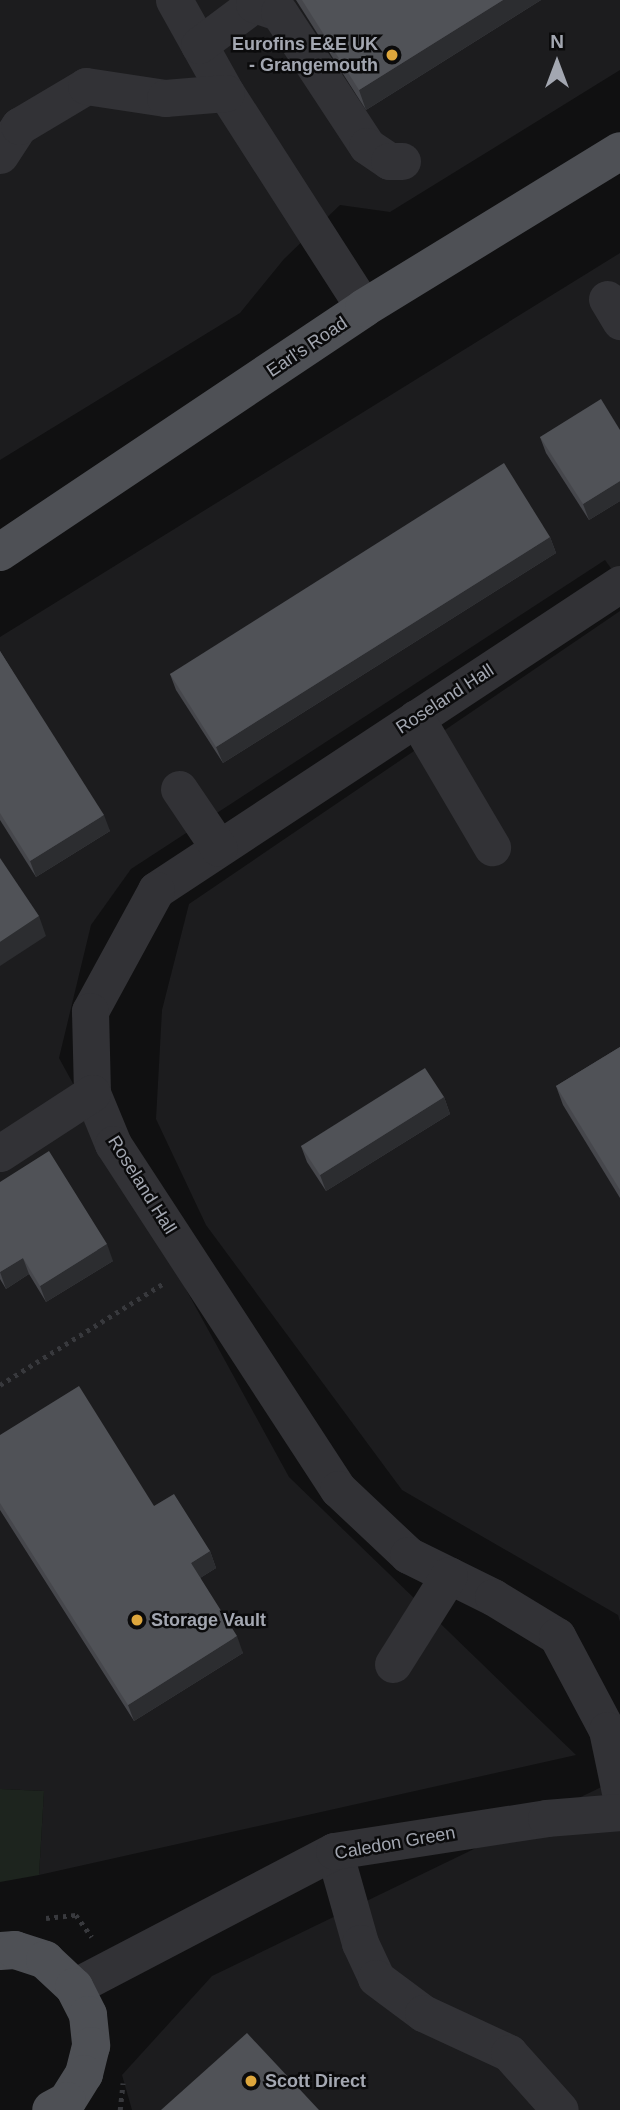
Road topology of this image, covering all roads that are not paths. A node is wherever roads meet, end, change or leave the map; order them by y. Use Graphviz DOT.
graph roads {
  1 [pos="174,0"];
  2 [pos="199,45"];
  3 [pos="226,93"];
  4 [pos="620,151"];
  5 [pos="0,155"];
  6 [pos="402,161"];
  7 [pos="364,309"];
  8 [pos="0,552"];
  9 [pos="620,584"];
  10 [pos="416,719"];
  11 [pos="179,789"];
  12 [pos="219,848"];
  13 [pos="492,848"];
  14 [pos="92,1093"];
  15 [pos="0,1153"];
  16 [pos="449,1576"];
  17 [pos="393,1664"];
  18 [pos="620,1792"];
  19 [pos="620,1812"];
  20 [pos="334,1851"];
  21 [pos="0,1951"];
  22 [pos="74,1987"];
  23 [pos="51,2110"];
  24 [pos="560,2110"];
  1 -- 2 [label="street"];
  2 -- 3 [label="street"];
  2 -- 6 [label="street"];
  3 -- 5 [label="street"];
  3 -- 7 [label="street"];
  4 -- 7 [label="main road, Earl's Road"];
  7 -- 8 [label="main road, Earl's Road"];
  9 -- 10 [label="street, Roseland Hall"];
  10 -- 12 [label="street, Roseland Hall"];
  10 -- 13 [label="street"];
  11 -- 12 [label="street"];
  12 -- 14 [label="street, Roseland Hall"];
  14 -- 15 [label="street"];
  14 -- 16 [label="street, Roseland Hall"];
  16 -- 17 [label="street"];
  16 -- 18 [label="street, Roseland Hall"];
  19 -- 20 [label="street, Caledon Green"];
  20 -- 22 [label="street, Caledon Green"];
  20 -- 24 [label="street"];
  21 -- 22 [label="main road"];
  22 -- 23 [label="main road"];
}
